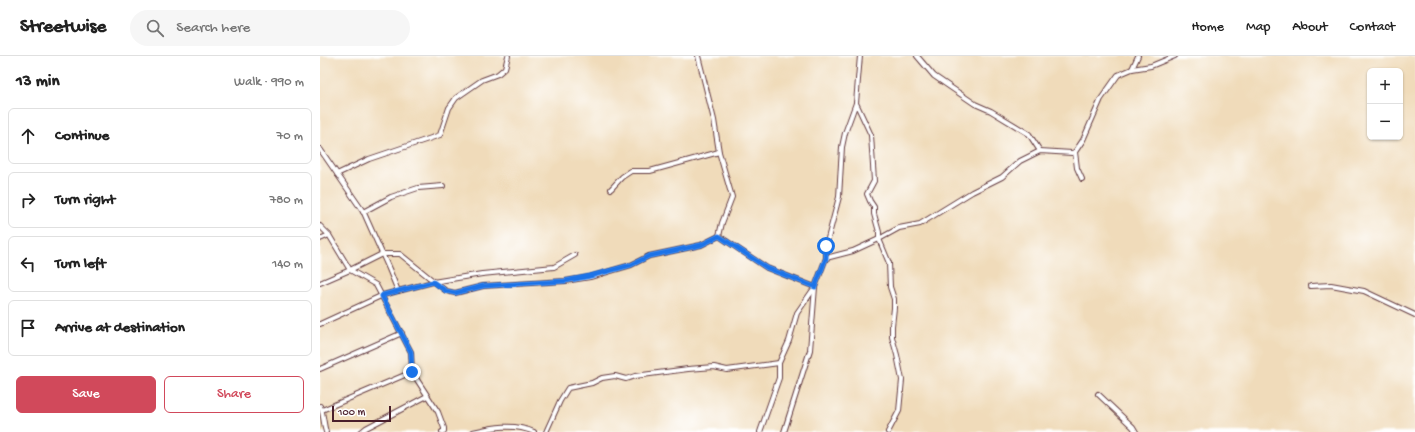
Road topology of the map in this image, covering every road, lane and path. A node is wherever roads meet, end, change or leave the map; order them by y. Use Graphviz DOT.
graph roads {
  1 [pos="508,56"];
  2 [pos="698,56"];
  3 [pos="860,56"];
  4 [pos="917,56"];
  5 [pos="1138,56"];
  6 [pos="1175,56"];
  7 [pos="1132,69"];
  8 [pos="856,103"];
  9 [pos="320,149"];
  10 [pos="1040,151"];
  11 [pos="719,152"];
  12 [pos="1075,152"];
  13 [pos="337,174"];
  14 [pos="1082,178"];
  15 [pos="443,186"];
  16 [pos="611,189"];
  17 [pos="363,212"];
  18 [pos="320,226"];
  19 [pos="329,235"];
  20 [pos="719,236"];
  21 [pos="320,239"];
  22 [pos="879,239"];
  23 [pos="382,254"];
  24 [pos="575,255"];
  25 [pos="826,258"];
  26 [pos="350,270"];
  27 [pos="433,282"];
  28 [pos="320,283"];
  29 [pos="1311,286"];
  30 [pos="815,287"];
  31 [pos="398,291"];
  32 [pos="382,296"];
  33 [pos="1415,315"];
  34 [pos="320,324"];
  35 [pos="402,333"];
  36 [pos="780,363"];
  37 [pos="320,369"];
  38 [pos="412,372"];
  39 [pos="1098,394"];
  40 [pos="427,396"];
  41 [pos="321,408"];
  42 [pos="326,432"];
  43 [pos="361,432"];
  44 [pos="442,432"];
  45 [pos="473,432"];
  46 [pos="534,432"];
  47 [pos="546,432"];
  48 [pos="760,432"];
  49 [pos="784,432"];
  50 [pos="888,432"];
  51 [pos="1136,432"];
  1 -- 13 [label="street"];
  2 -- 11 [label="street"];
  3 -- 8 [label="street"];
  4 -- 10 [label="street"];
  5 -- 7 [label="street"];
  6 -- 7 [label="street"];
  7 -- 12 [label="street"];
  8 -- 22 [label="street"];
  8 -- 25 [label="street"];
  9 -- 13 [label="street"];
  10 -- 12 [label="street"];
  10 -- 22 [label="street"];
  11 -- 16 [label="street"];
  11 -- 20 [label="street"];
  12 -- 14 [label="street"];
  13 -- 17 [label="street"];
  15 -- 17 [label="street"];
  17 -- 23 [label="street"];
  18 -- 19 [label="street"];
  19 -- 21 [label="street"];
  19 -- 26 [label="street"];
  20 -- 27 [label="street"];
  20 -- 30 [label="street"];
  22 -- 25 [label="street"];
  22 -- 50 [label="street"];
  23 -- 26 [label="street"];
  23 -- 27 [label="street"];
  23 -- 31 [label="street"];
  24 -- 27 [label="street"];
  25 -- 30 [label="street"];
  26 -- 28 [label="street"];
  26 -- 32 [label="street"];
  27 -- 31 [label="street"];
  29 -- 33 [label="street"];
  30 -- 36 [label="street"];
  30 -- 49 [label="street"];
  31 -- 32 [label="street"];
  32 -- 34 [label="street"];
  32 -- 35 [label="street"];
  35 -- 37 [label="street"];
  35 -- 38 [label="street"];
  36 -- 47 [label="street"];
  36 -- 48 [label="street"];
  38 -- 40 [label="street"];
  38 -- 41 [label="street"];
  39 -- 51 [label="street"];
  40 -- 43 [label="street"];
  40 -- 44 [label="street"];
  41 -- 42 [label="street"];
  45 -- 46 [label="street"];
}
